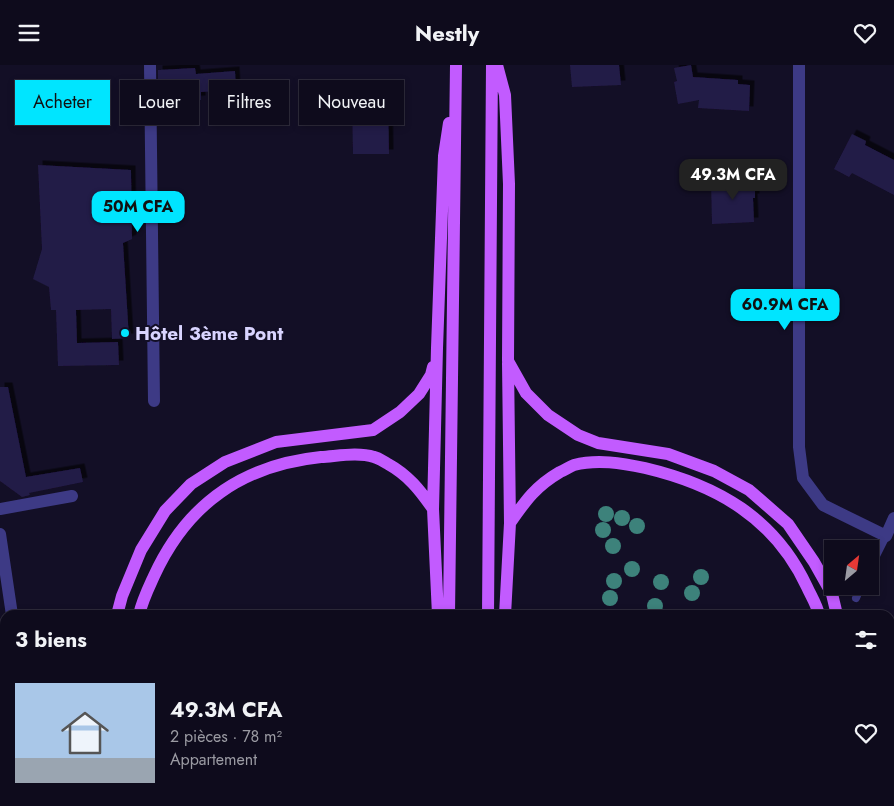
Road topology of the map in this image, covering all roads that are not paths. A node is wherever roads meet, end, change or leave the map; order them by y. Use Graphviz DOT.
graph roads {
  1 [pos="150,65"];
  2 [pos="492,65"];
  3 [pos="497,65"];
  4 [pos="799,65"];
  5 [pos="456,71"];
  6 [pos="436,348"];
  7 [pos="508,361"];
  8 [pos="154,401"];
  9 [pos="72,496"];
  10 [pos="0,509"];
  11 [pos="433,509"];
  12 [pos="894,518"];
  13 [pos="510,523"];
  14 [pos="0,534"];
  15 [pos="886,536"];
  16 [pos="879,550"];
  17 [pos="857,595"];
  18 [pos="856,598"];
  19 [pos="11,610"];
  20 [pos="118,610"];
  21 [pos="140,610"];
  22 [pos="438,610"];
  23 [pos="450,610"];
  24 [pos="488,610"];
  25 [pos="505,610"];
  26 [pos="817,610"];
  27 [pos="836,610"];
  1 -- 8 [label="street"];
  2 -- 24 [label="main road"];
  3 -- 7 [label="main road"];
  4 -- 15 [label="street"];
  5 -- 6 [label="main road"];
  5 -- 23 [label="main road"];
  6 -- 11 [label="main road"];
  6 -- 20 [label="main road"];
  7 -- 13 [label="main road"];
  7 -- 27 [label="main road"];
  9 -- 10 [label="street"];
  11 -- 21 [label="main road"];
  11 -- 22 [label="main road"];
  12 -- 15 [label="street"];
  13 -- 25 [label="main road"];
  13 -- 26 [label="main road"];
  14 -- 19 [label="street"];
  15 -- 16 [label="lane"];
  17 -- 18 [label="lane"];
}
